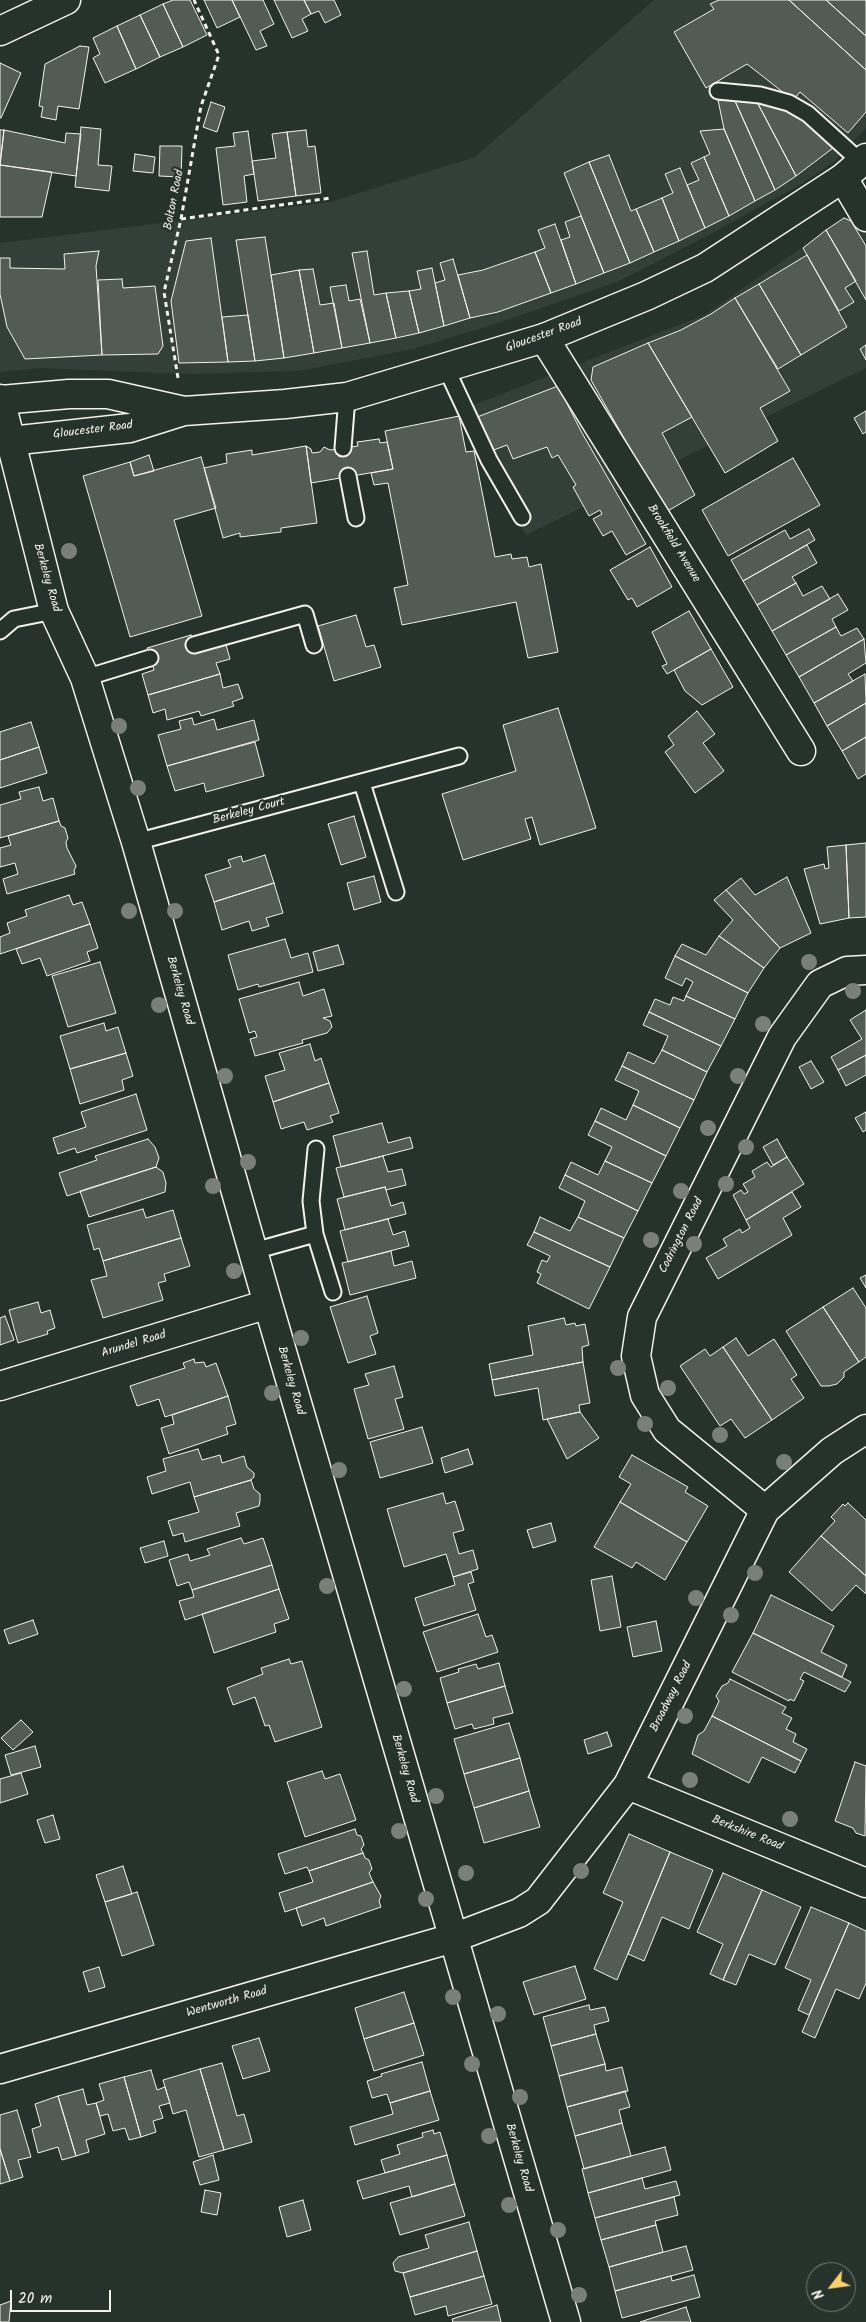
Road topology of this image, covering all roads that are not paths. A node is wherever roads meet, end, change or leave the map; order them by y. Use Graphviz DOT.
graph roads {
  1 [pos="66,0"];
  2 [pos="0,31"];
  3 [pos="718,91"];
  4 [pos="857,166"];
  5 [pos="866,217"];
  6 [pos="544,338"];
  7 [pos="446,368"];
  8 [pos="347,397"];
  9 [pos="0,400"];
  10 [pos="184,411"];
  11 [pos="5,442"];
  12 [pos="343,448"];
  13 [pos="348,476"];
  14 [pos="522,517"];
  15 [pos="356,518"];
  16 [pos="54,611"];
  17 [pos="0,631"];
  18 [pos="194,645"];
  19 [pos="314,645"];
  20 [pos="150,658"];
  21 [pos="85,678"];
  22 [pos="801,751"];
  23 [pos="459,756"];
  24 [pos="362,783"];
  25 [pos="136,842"];
  26 [pos="396,892"];
  27 [pos="866,970"];
  28 [pos="316,1149"];
  29 [pos="315,1234"];
  30 [pos="254,1251"];
  31 [pos="333,1292"];
  32 [pos="268,1304"];
  33 [pos="0,1386"];
  34 [pos="866,1429"];
  35 [pos="765,1510"];
  36 [pos="628,1785"];
  37 [pos="866,1883"];
  38 [pos="453,1938"];
  39 [pos="0,2069"];
  40 [pos="566,2322"];
  1 -- 2 [label="street"];
  3 -- 4 [label="lane"];
  4 -- 5 [label="street"];
  4 -- 6 [label="street, Gloucester Road"];
  6 -- 7 [label="street, Gloucester Road"];
  6 -- 22 [label="street, Brookfield Avenue"];
  7 -- 8 [label="street, Gloucester Road"];
  7 -- 14 [label="lane"];
  8 -- 10 [label="street, Gloucester Road"];
  8 -- 12 [label="lane"];
  9 -- 10 [label="street, Gloucester Road"];
  9 -- 11 [label="street, Berkeley Road"];
  10 -- 11 [label="street, Gloucester Road"];
  11 -- 16 [label="street, Berkeley Road"];
  13 -- 15 [label="lane"];
  16 -- 17 [label="lane"];
  16 -- 21 [label="street, Berkeley Road"];
  18 -- 19 [label="lane"];
  20 -- 21 [label="lane"];
  21 -- 25 [label="street, Berkeley Road"];
  23 -- 24 [label="lane, Berkeley Court"];
  24 -- 25 [label="lane, Berkeley Court"];
  24 -- 26 [label="lane"];
  25 -- 30 [label="street, Berkeley Road"];
  27 -- 35 [label="street, Codrington Road"];
  28 -- 29 [label="lane"];
  29 -- 30 [label="lane"];
  29 -- 31 [label="lane"];
  30 -- 32 [label="street, Berkeley Road"];
  32 -- 33 [label="street, Arundel Road"];
  32 -- 38 [label="street, Berkeley Road"];
  34 -- 35 [label="street, Broadway Road"];
  35 -- 36 [label="street, Broadway Road"];
  36 -- 37 [label="street, Berkshire Road"];
  36 -- 38 [label="street, Broadway Road"];
  38 -- 39 [label="street, Wentworth Road"];
  38 -- 40 [label="street, Berkeley Road"];
}
